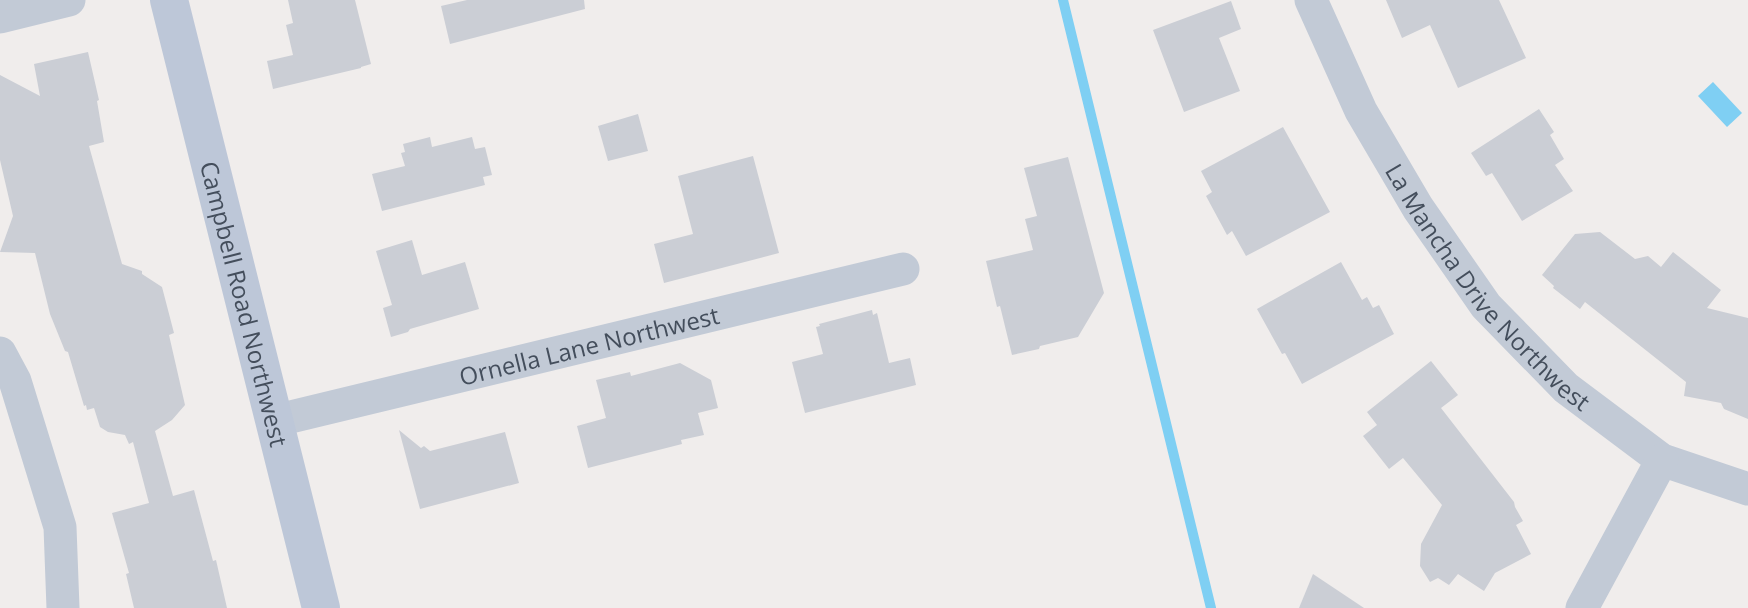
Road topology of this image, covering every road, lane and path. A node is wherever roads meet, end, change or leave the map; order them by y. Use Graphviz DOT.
graph roads {
  1 [pos="69,0"];
  2 [pos="169,0"];
  3 [pos="1311,0"];
  4 [pos="0,18"];
  5 [pos="903,269"];
  6 [pos="5,374"];
  7 [pos="275,421"];
  8 [pos="1662,460"];
  9 [pos="1748,489"];
  10 [pos="63,608"];
  11 [pos="321,608"];
  12 [pos="1582,608"];
  1 -- 4 [label="street"];
  2 -- 7 [label="street, Campbell Road Northwest"];
  3 -- 8 [label="street, La Mancha Drive Northwest"];
  5 -- 7 [label="street, Ornella Lane Northwest"];
  6 -- 10 [label="street"];
  7 -- 11 [label="street, Campbell Road Northwest"];
  8 -- 9 [label="street, La Mancha Drive Northwest"];
  8 -- 12 [label="street"];
}
